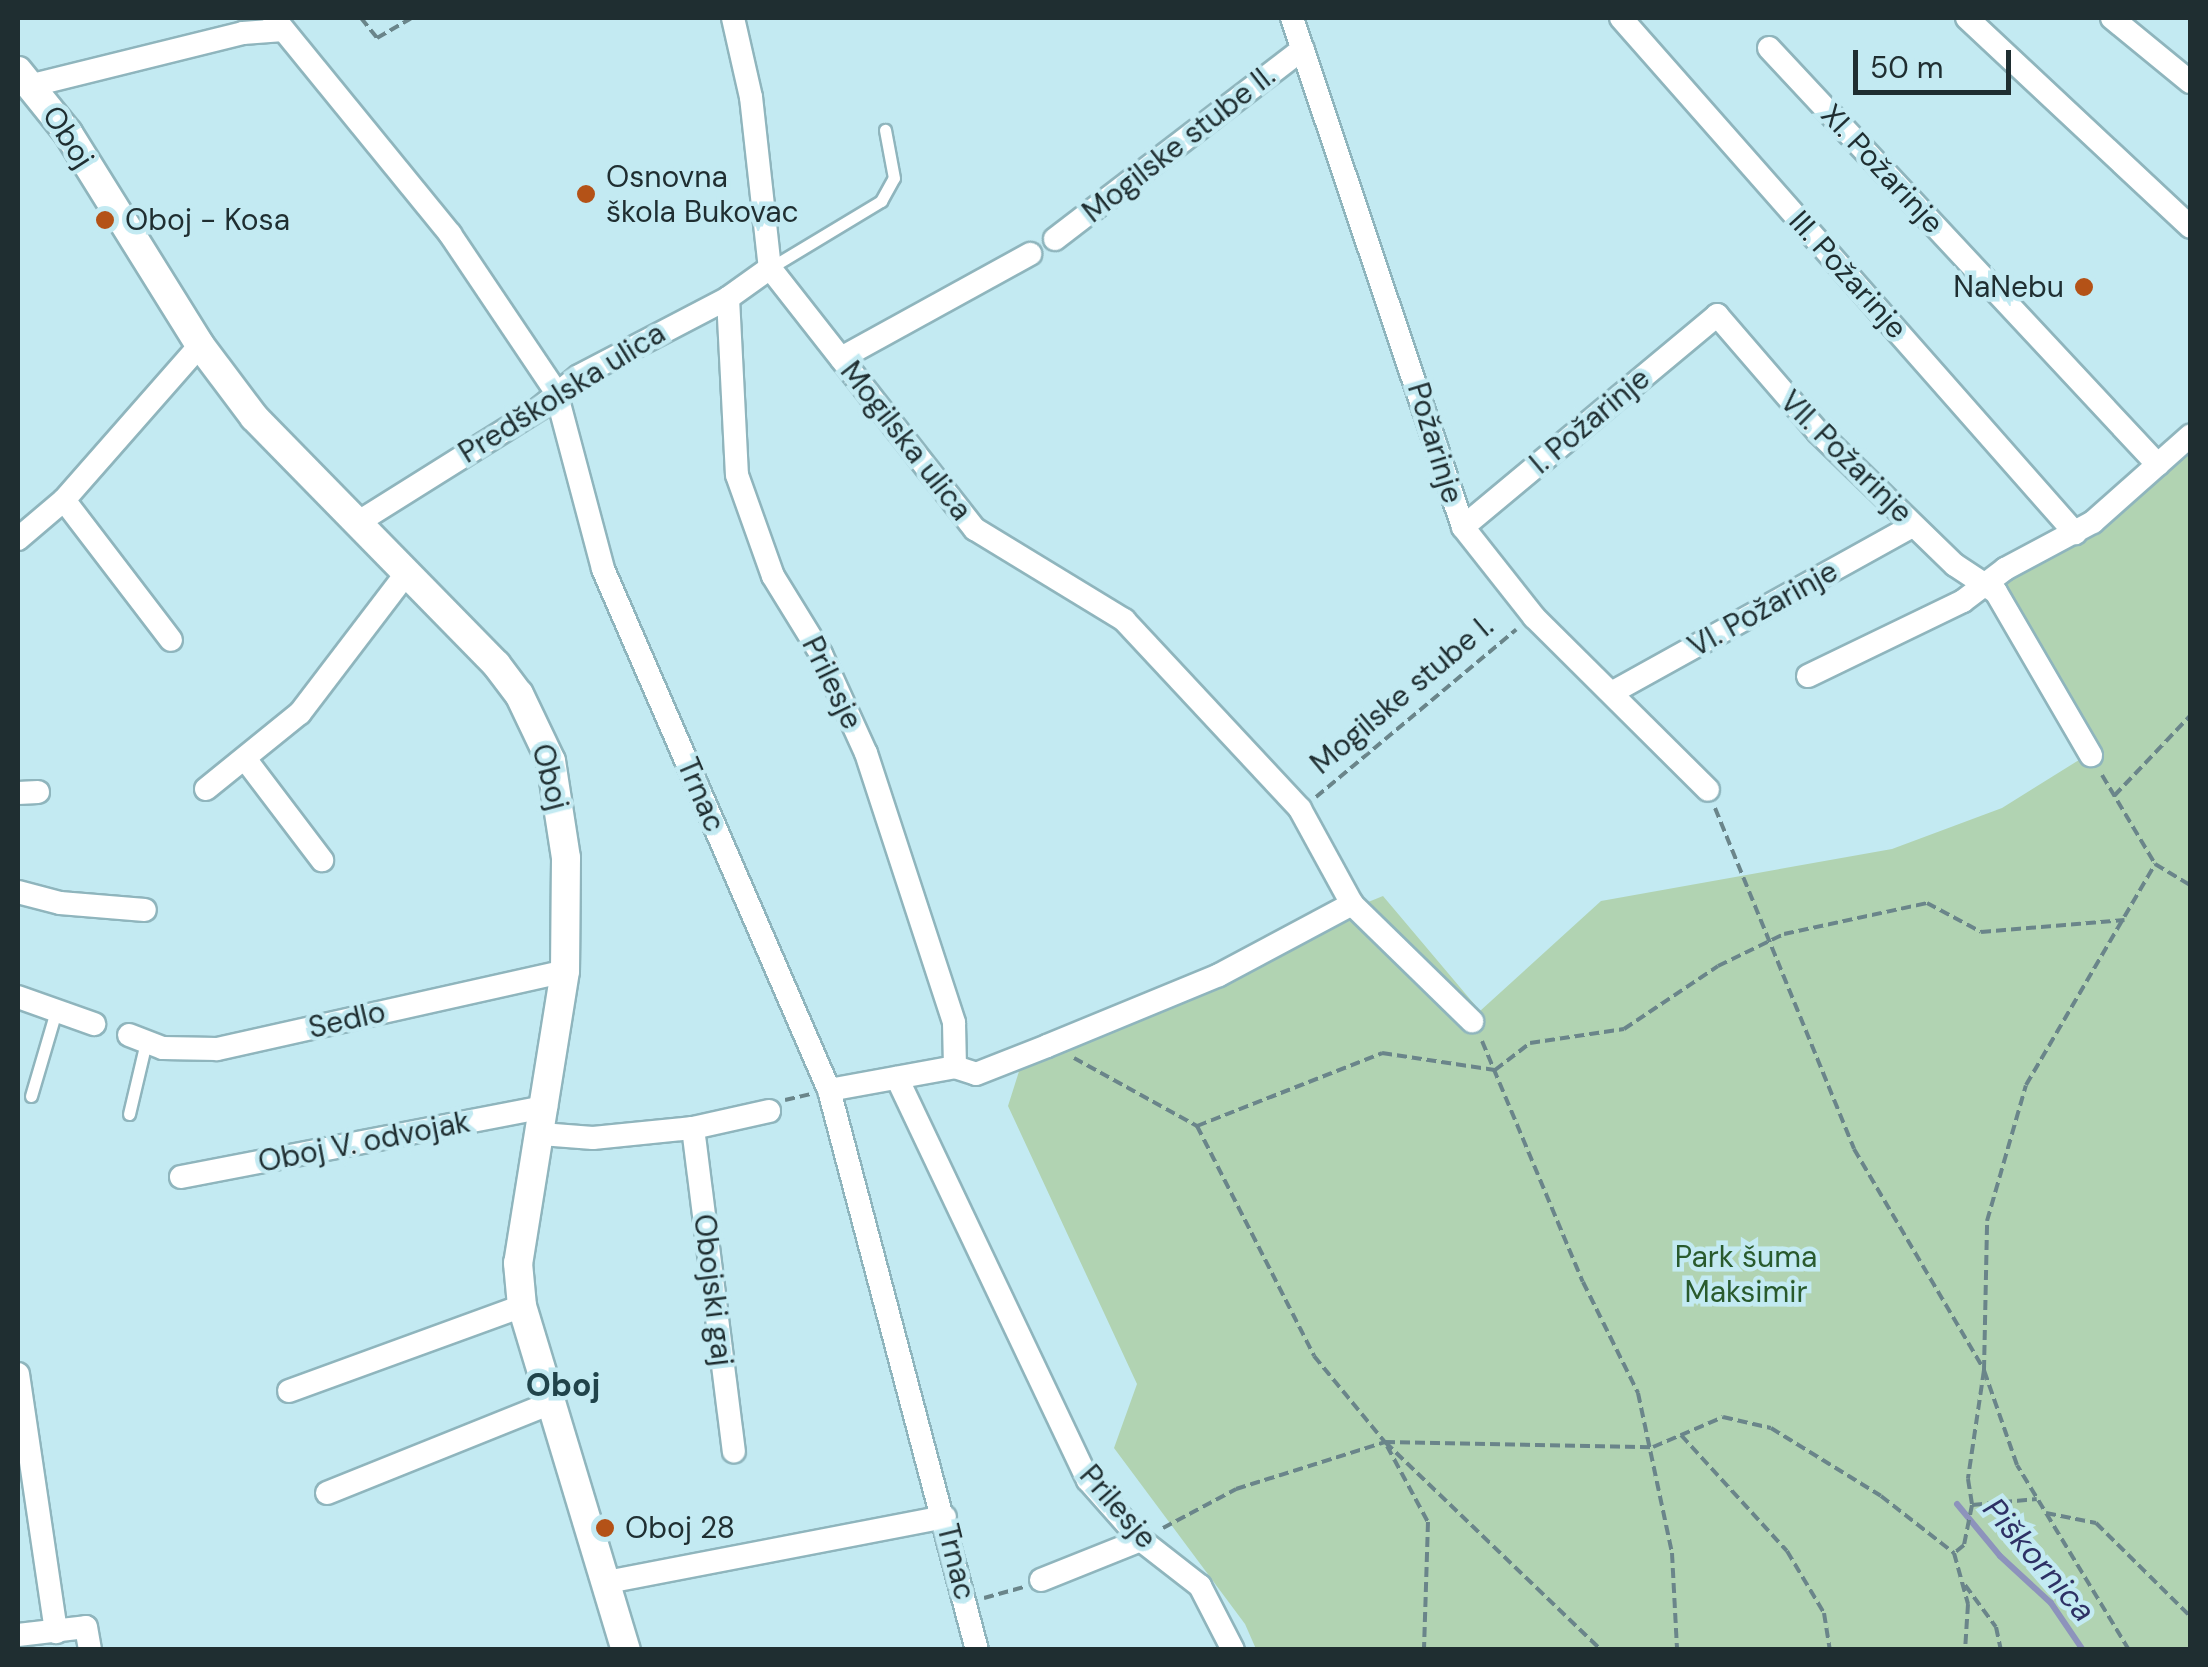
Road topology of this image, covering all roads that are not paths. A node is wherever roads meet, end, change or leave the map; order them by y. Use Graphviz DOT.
graph roads {
  1 [pos="733,18"];
  2 [pos="1292,18"];
  3 [pos="1621,18"];
  4 [pos="1967,18"];
  5 [pos="2112,18"];
  6 [pos="278,24"];
  7 [pos="1769,48"];
  8 [pos="1303,49"];
  9 [pos="26,78"];
  10 [pos="2190,82"];
  11 [pos="885,130"];
  12 [pos="2190,227"];
  13 [pos="1055,239"];
  14 [pos="1030,254"];
  15 [pos="770,268"];
  16 [pos="728,298"];
  17 [pos="1717,316"];
  18 [pos="200,344"];
  19 [pos="841,358"];
  20 [pos="556,392"];
  21 [pos="2190,436"];
  22 [pos="2158,465"];
  23 [pos="64,500"];
  24 [pos="357,523"];
  25 [pos="1913,526"];
  26 [pos="1463,527"];
  27 [pos="2074,534"];
  28 [pos="18,539"];
  29 [pos="408,572"];
  30 [pos="1987,586"];
  31 [pos="171,640"];
  32 [pos="1808,676"];
  33 [pos="1613,692"];
  34 [pos="2091,755"];
  35 [pos="246,760"];
  36 [pos="206,789"];
  37 [pos="1708,790"];
  38 [pos="322,860"];
  39 [pos="18,892"];
  40 [pos="1352,904"];
  41 [pos="145,910"];
  42 [pos="565,971"];
  43 [pos="18,997"];
  44 [pos="56,1012"];
  45 [pos="1472,1020"];
  46 [pos="94,1024"];
  47 [pos="138,1039"];
  48 [pos="955,1067"];
  49 [pos="897,1078"];
  50 [pos="829,1090"];
  51 [pos="30,1096"];
  52 [pos="768,1111"];
  53 [pos="129,1114"];
  54 [pos="544,1121"];
  55 [pos="692,1128"];
  56 [pos="181,1178"];
  57 [pos="522,1306"];
  58 [pos="18,1374"];
  59 [pos="289,1391"];
  60 [pos="553,1402"];
  61 [pos="734,1451"];
  62 [pos="23,1453"];
  63 [pos="326,1493"];
  64 [pos="944,1516"];
  65 [pos="1141,1540"];
  66 [pos="1041,1580"];
  67 [pos="607,1582"];
  68 [pos="56,1632"];
  69 [pos="18,1635"];
  70 [pos="90,1650"];
  71 [pos="626,1650"];
  72 [pos="976,1650"];
  73 [pos="1233,1650"];
  1 -- 15 [label="street"];
  2 -- 8 [label="street, Požarinje"];
  3 -- 27 [label="street, III. Požarinje"];
  4 -- 12 [label="street"];
  5 -- 10 [label="street"];
  6 -- 9 [label="street"];
  6 -- 20 [label="street, Trnac"];
  7 -- 22 [label="street, XI. Požarinje"];
  8 -- 13 [label="street, Mogilske stube II."];
  8 -- 26 [label="street, Požarinje"];
  9 -- 18 [label="street, Oboj"];
  11 -- 15 [label="lane"];
  14 -- 19 [label="street"];
  15 -- 16 [label="street, Predškolska ulica"];
  15 -- 19 [label="street, Mogilska ulica"];
  16 -- 20 [label="street, Predškolska ulica"];
  16 -- 48 [label="street, Prilesje"];
  17 -- 25 [label="street, VII. Požarinje"];
  17 -- 26 [label="street, I. Požarinje"];
  18 -- 23 [label="street"];
  18 -- 24 [label="street, Oboj"];
  19 -- 40 [label="street, Mogilska ulica"];
  20 -- 24 [label="street, Predškolska ulica"];
  20 -- 50 [label="street, Trnac"];
  21 -- 22 [label="street"];
  22 -- 27 [label="street"];
  23 -- 28 [label="street"];
  23 -- 31 [label="street"];
  24 -- 29 [label="street, Oboj"];
  25 -- 30 [label="street, VII. Požarinje"];
  25 -- 33 [label="street, VI. Požarinje"];
  26 -- 33 [label="street, Požarinje"];
  27 -- 30 [label="street"];
  29 -- 35 [label="street"];
  29 -- 42 [label="street, Oboj"];
  30 -- 32 [label="street"];
  30 -- 34 [label="street, VII. Požarinje"];
  33 -- 37 [label="street, Požarinje"];
  35 -- 36 [label="street"];
  35 -- 38 [label="street"];
  39 -- 41 [label="street"];
  40 -- 45 [label="street, Mogilska ulica"];
  40 -- 48 [label="street"];
  42 -- 47 [label="street, Sedlo"];
  42 -- 54 [label="street, Oboj"];
  43 -- 44 [label="street"];
  44 -- 46 [label="street"];
  44 -- 51 [label="lane"];
  47 -- 53 [label="lane"];
  48 -- 49 [label="street"];
  49 -- 50 [label="street"];
  49 -- 65 [label="street, Prilesje"];
  50 -- 64 [label="street, Trnac"];
  52 -- 55 [label="street"];
  54 -- 55 [label="street"];
  54 -- 56 [label="street, Oboj V. odvojak"];
  54 -- 57 [label="street, Oboj"];
  55 -- 61 [label="street, Obojski gaj"];
  57 -- 59 [label="street"];
  57 -- 60 [label="street, Oboj"];
  58 -- 62 [label="street"];
  60 -- 63 [label="street"];
  60 -- 67 [label="street, Oboj"];
  62 -- 68 [label="street"];
  64 -- 67 [label="street"];
  64 -- 72 [label="street, Trnac"];
  65 -- 66 [label="street"];
  65 -- 73 [label="street, Prilesje"];
  67 -- 71 [label="street, Oboj"];
  68 -- 69 [label="street"];
  68 -- 70 [label="street"];
}
